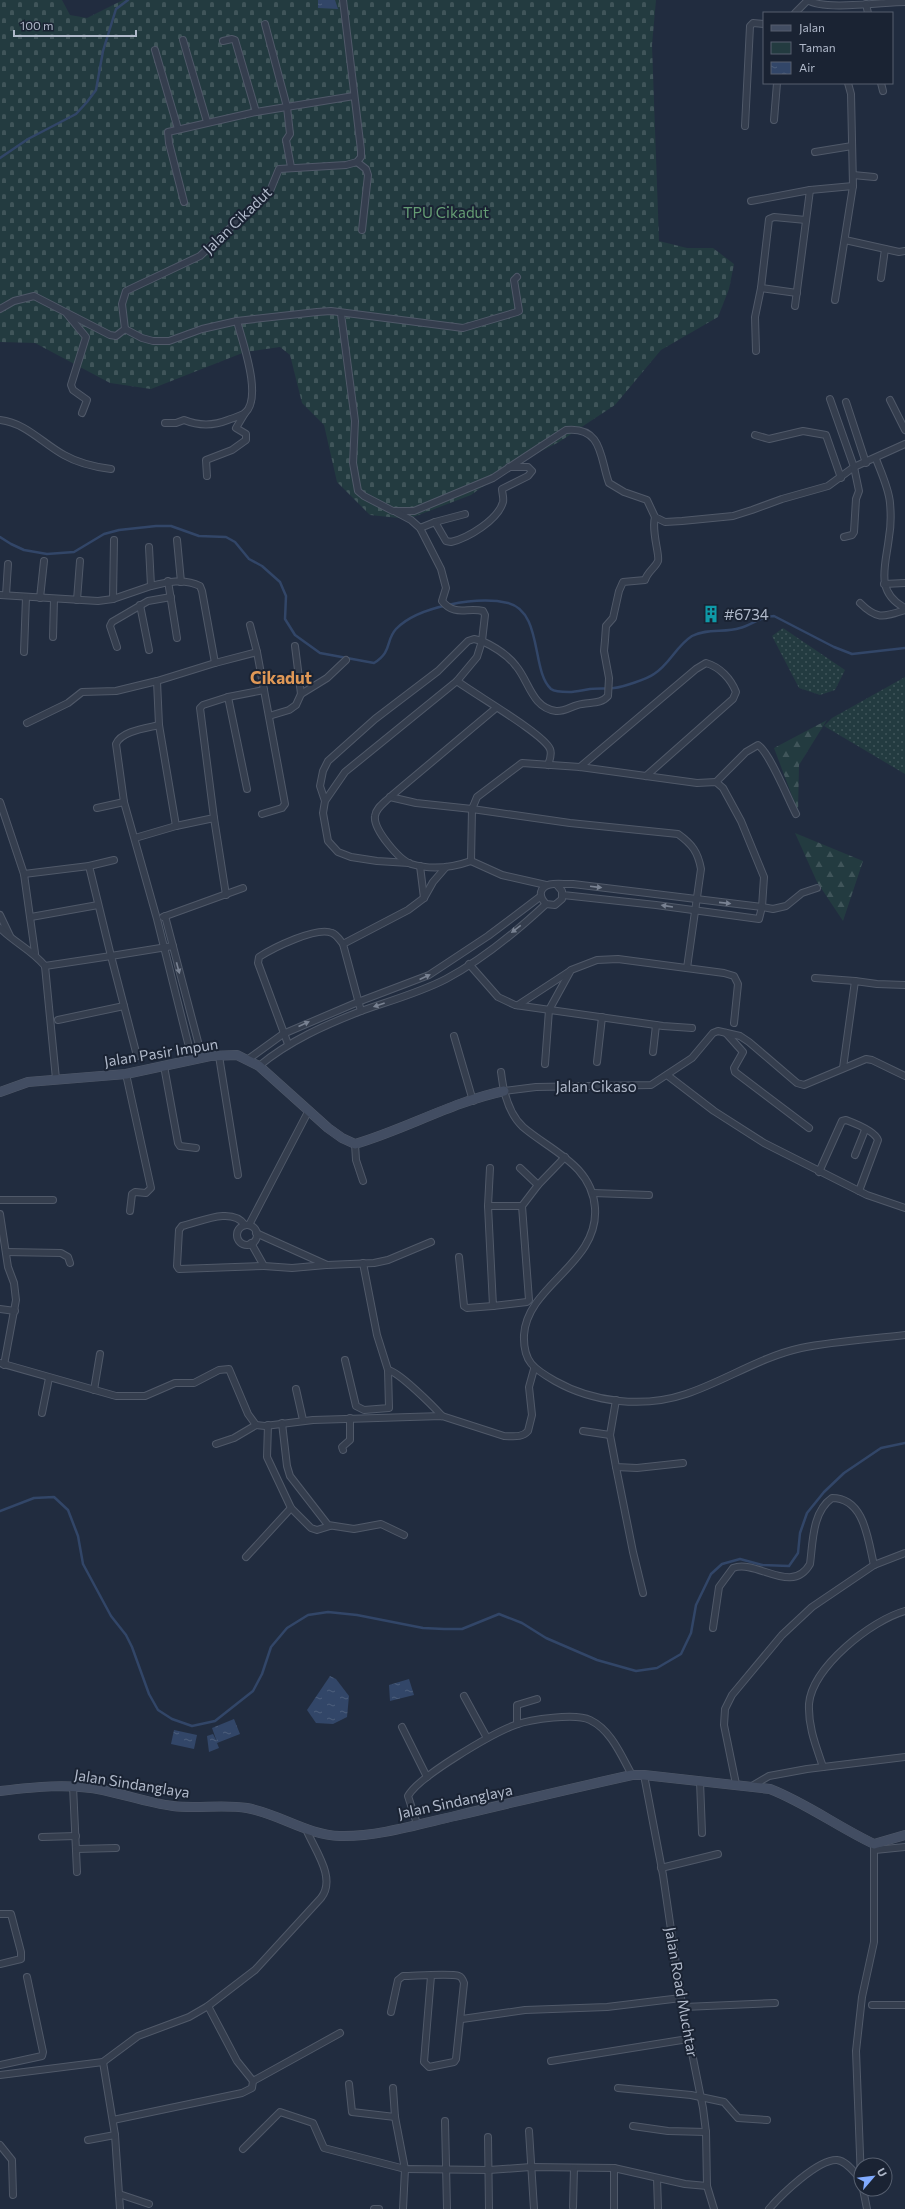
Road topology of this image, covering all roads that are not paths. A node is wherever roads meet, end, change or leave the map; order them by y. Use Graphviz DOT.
graph roads {
  1 [pos="343,0"];
  2 [pos="808,0"];
  3 [pos="905,2"];
  4 [pos="866,4"];
  5 [pos="831,5"];
  6 [pos="796,12"];
  7 [pos="833,12"];
  8 [pos="868,12"];
  9 [pos="265,24"];
  10 [pos="763,24"];
  11 [pos="183,40"];
  12 [pos="223,41"];
  13 [pos="155,50"];
  14 [pos="777,84"];
  15 [pos="848,84"];
  16 [pos="881,84"];
  17 [pos="883,91"];
  18 [pos="354,96"];
  19 [pos="287,107"];
  20 [pos="256,112"];
  21 [pos="774,120"];
  22 [pos="207,122"];
  23 [pos="745,126"];
  24 [pos="178,128"];
  25 [pos="852,146"];
  26 [pos="815,152"];
  27 [pos="357,162"];
  28 [pos="291,167"];
  29 [pos="853,175"];
  30 [pos="874,177"];
  31 [pos="853,186"];
  32 [pos="810,190"];
  33 [pos="751,201"];
  34 [pos="184,202"];
  35 [pos="806,220"];
  36 [pos="362,230"];
  37 [pos="845,240"];
  38 [pos="885,249"];
  39 [pos="905,251"];
  40 [pos="517,277"];
  41 [pos="881,278"];
  42 [pos="761,288"];
  43 [pos="797,293"];
  44 [pos="835,300"];
  45 [pos="795,306"];
  46 [pos="0,308"];
  47 [pos="65,312"];
  48 [pos="341,314"];
  49 [pos="237,321"];
  50 [pos="125,328"];
  51 [pos="756,351"];
  52 [pos="830,398"];
  53 [pos="890,400"];
  54 [pos="846,402"];
  55 [pos="82,413"];
  56 [pos="245,413"];
  57 [pos="0,420"];
  58 [pos="165,423"];
  59 [pos="905,430"];
  60 [pos="756,435"];
  61 [pos="905,444"];
  62 [pos="876,459"];
  63 [pos="866,463"];
  64 [pos="508,467"];
  65 [pos="854,467"];
  66 [pos="111,469"];
  67 [pos="207,476"];
  68 [pos="841,478"];
  69 [pos="394,510"];
  70 [pos="465,514"];
  71 [pos="655,517"];
  72 [pos="435,522"];
  73 [pos="420,528"];
  74 [pos="844,537"];
  75 [pos="114,540"];
  76 [pos="178,540"];
  77 [pos="149,547"];
  78 [pos="44,561"];
  79 [pos="80,561"];
  80 [pos="8,564"];
  81 [pos="168,581"];
  82 [pos="181,582"];
  83 [pos="905,583"];
  84 [pos="884,584"];
  85 [pos="151,586"];
  86 [pos="3,595"];
  87 [pos="26,597"];
  88 [pos="171,597"];
  89 [pos="40,598"];
  90 [pos="54,599"];
  91 [pos="113,599"];
  92 [pos="77,600"];
  93 [pos="893,602"];
  94 [pos="860,603"];
  95 [pos="140,604"];
  96 [pos="905,609"];
  97 [pos="889,615"];
  98 [pos="250,625"];
  99 [pos="53,637"];
  100 [pos="177,638"];
  101 [pos="482,641"];
  102 [pos="295,646"];
  103 [pos="117,647"];
  104 [pos="149,650"];
  105 [pos="24,652"];
  106 [pos="257,652"];
  107 [pos="346,660"];
  108 [pos="215,663"];
  109 [pos="157,681"];
  110 [pos="457,681"];
  111 [pos="264,690"];
  112 [pos="301,694"];
  113 [pos="228,697"];
  114 [pos="496,708"];
  115 [pos="269,716"];
  116 [pos="27,723"];
  117 [pos="159,725"];
  118 [pos="548,765"];
  119 [pos="580,767"];
  120 [pos="646,776"];
  121 [pos="716,782"];
  122 [pos="247,788"];
  123 [pos="390,797"];
  124 [pos="325,801"];
  125 [pos="0,802"];
  126 [pos="124,802"];
  127 [pos="96,808"];
  128 [pos="472,809"];
  129 [pos="262,814"];
  130 [pos="796,814"];
  131 [pos="214,818"];
  132 [pos="176,826"];
  133 [pos="135,838"];
  134 [pos="114,860"];
  135 [pos="471,862"];
  136 [pos="408,863"];
  137 [pos="89,866"];
  138 [pos="420,866"];
  139 [pos="446,867"];
  140 [pos="24,874"];
  141 [pos="546,885"];
  142 [pos="557,885"];
  143 [pos="243,888"];
  144 [pos="818,888"];
  145 [pos="226,895"];
  146 [pos="563,895"];
  147 [pos="541,896"];
  148 [pos="424,898"];
  149 [pos="698,900"];
  150 [pos="546,904"];
  151 [pos="98,905"];
  152 [pos="762,907"];
  153 [pos="696,911"];
  154 [pos="0,915"];
  155 [pos="165,916"];
  156 [pos="31,917"];
  157 [pos="157,919"];
  158 [pos="0,928"];
  159 [pos="13,941"];
  160 [pos="343,944"];
  161 [pos="173,946"];
  162 [pos="163,948"];
  163 [pos="35,953"];
  164 [pos="111,956"];
  165 [pos="468,964"];
  166 [pos="45,966"];
  167 [pos="687,968"];
  168 [pos="571,970"];
  169 [pos="815,978"];
  170 [pos="855,981"];
  171 [pos="905,984"];
  172 [pos="358,1002"];
  173 [pos="518,1005"];
  174 [pos="124,1006"];
  175 [pos="549,1010"];
  176 [pos="361,1011"];
  177 [pos="602,1017"];
  178 [pos="58,1020"];
  179 [pos="734,1023"];
  180 [pos="656,1025"];
  181 [pos="194,1027"];
  182 [pos="692,1028"];
  183 [pos="184,1030"];
  184 [pos="725,1032"];
  185 [pos="283,1034"];
  186 [pos="454,1036"];
  187 [pos="288,1044"];
  188 [pos="653,1052"];
  189 [pos="137,1056"];
  190 [pos="219,1056"];
  191 [pos="202,1057"];
  192 [pos="192,1059"];
  193 [pos="247,1060"];
  194 [pos="597,1062"];
  195 [pos="545,1064"];
  196 [pos="164,1066"];
  197 [pos="259,1066"];
  198 [pos="843,1068"];
  199 [pos="501,1072"];
  200 [pos="126,1074"];
  201 [pos="667,1075"];
  202 [pos="905,1076"];
  203 [pos="56,1079"];
  204 [pos="0,1092"];
  205 [pos="504,1092"];
  206 [pos="473,1100"];
  207 [pos="309,1110"];
  208 [pos="809,1128"];
  209 [pos="865,1130"];
  210 [pos="355,1144"];
  211 [pos="196,1148"];
  212 [pos="855,1155"];
  213 [pos="565,1157"];
  214 [pos="490,1168"];
  215 [pos="520,1168"];
  216 [pos="820,1172"];
  217 [pos="238,1175"];
  218 [pos="363,1181"];
  219 [pos="538,1185"];
  220 [pos="859,1191"];
  221 [pos="593,1193"];
  222 [pos="649,1195"];
  223 [pos="0,1200"];
  224 [pos="53,1200"];
  225 [pos="488,1206"];
  226 [pos="522,1206"];
  227 [pos="905,1208"];
  228 [pos="130,1211"];
  229 [pos="0,1214"];
  230 [pos="247,1225"];
  231 [pos="1,1229"];
  232 [pos="256,1233"];
  233 [pos="431,1242"];
  234 [pos="250,1244"];
  235 [pos="6,1252"];
  236 [pos="459,1257"];
  237 [pos="70,1263"];
  238 [pos="363,1263"];
  239 [pos="327,1265"];
  240 [pos="264,1266"];
  241 [pos="0,1267"];
  242 [pos="8,1267"];
  243 [pos="493,1306"];
  244 [pos="0,1309"];
  245 [pos="15,1311"];
  246 [pos="905,1334"];
  247 [pos="100,1354"];
  248 [pos="345,1360"];
  249 [pos="2,1364"];
  250 [pos="534,1369"];
  251 [pos="388,1370"];
  252 [pos="49,1378"];
  253 [pos="296,1389"];
  254 [pos="94,1390"];
  255 [pos="616,1400"];
  256 [pos="42,1413"];
  257 [pos="442,1416"];
  258 [pos="350,1418"];
  259 [pos="303,1420"];
  260 [pos="282,1423"];
  261 [pos="256,1425"];
  262 [pos="268,1425"];
  263 [pos="582,1431"];
  264 [pos="610,1435"];
  265 [pos="216,1444"];
  266 [pos="343,1450"];
  267 [pos="683,1463"];
  268 [pos="616,1467"];
  269 [pos="291,1508"];
  270 [pos="330,1526"];
  271 [pos="404,1535"];
  272 [pos="905,1553"];
  273 [pos="246,1557"];
  274 [pos="874,1565"];
  275 [pos="643,1593"];
  276 [pos="905,1611"];
  277 [pos="713,1628"];
  278 [pos="464,1696"];
  279 [pos="537,1699"];
  280 [pos="517,1724"];
  281 [pos="402,1727"];
  282 [pos="487,1738"];
  283 [pos="905,1757"];
  284 [pos="823,1767"];
  285 [pos="644,1774"];
  286 [pos="632,1775"];
  287 [pos="427,1777"];
  288 [pos="700,1781"];
  289 [pos="736,1784"];
  290 [pos="73,1786"];
  291 [pos="752,1786"];
  292 [pos="0,1791"];
  293 [pos="418,1824"];
  294 [pos="306,1829"];
  295 [pos="702,1833"];
  296 [pos="905,1835"];
  297 [pos="76,1836"];
  298 [pos="42,1837"];
  299 [pos="874,1847"];
  300 [pos="905,1847"];
  301 [pos="116,1848"];
  302 [pos="76,1849"];
  303 [pos="718,1854"];
  304 [pos="661,1868"];
  305 [pos="77,1872"];
  306 [pos="0,1914"];
  307 [pos="0,1964"];
  308 [pos="431,1976"];
  309 [pos="27,1977"];
  310 [pos="681,1998"];
  311 [pos="775,2004"];
  312 [pos="872,2005"];
  313 [pos="905,2005"];
  314 [pos="208,2006"];
  315 [pos="684,2007"];
  316 [pos="391,2012"];
  317 [pos="462,2019"];
  318 [pos="340,2033"];
  319 [pos="688,2039"];
  320 [pos="551,2061"];
  321 [pos="103,2062"];
  322 [pos="0,2065"];
  323 [pos="0,2075"];
  324 [pos="253,2081"];
  325 [pos="350,2084"];
  326 [pos="393,2088"];
  327 [pos="618,2088"];
  328 [pos="701,2097"];
  329 [pos="395,2118"];
  330 [pos="113,2120"];
  331 [pos="768,2120"];
  332 [pos="445,2121"];
  333 [pos="633,2126"];
  334 [pos="529,2131"];
  335 [pos="706,2132"];
  336 [pos="115,2135"];
  337 [pos="488,2137"];
  338 [pos="88,2140"];
  339 [pos="0,2145"];
  340 [pos="243,2149"];
  341 [pos="860,2157"];
  342 [pos="531,2167"];
  343 [pos="574,2168"];
  344 [pos="614,2168"];
  345 [pos="405,2169"];
  346 [pos="446,2170"];
  347 [pos="489,2170"];
  348 [pos="853,2171"];
  349 [pos="658,2178"];
  350 [pos="707,2186"];
  351 [pos="119,2194"];
  352 [pos="14,2195"];
  353 [pos="865,2197"];
  354 [pos="149,2204"];
  355 [pos="573,2207"];
  356 [pos="120,2209"];
  357 [pos="374,2209"];
  358 [pos="379,2209"];
  359 [pos="403,2209"];
  360 [pos="447,2209"];
  361 [pos="489,2209"];
  362 [pos="534,2209"];
  363 [pos="614,2209"];
  364 [pos="658,2209"];
  365 [pos="714,2209"];
  366 [pos="769,2209"];
  367 [pos="867,2209"];
  1 -- 18 [label="street"];
  2 -- 5 [label="street"];
  2 -- 6 [label="street"];
  3 -- 4 [label="street"];
  4 -- 5 [label="street"];
  4 -- 8 [label="street"];
  5 -- 7 [label="street"];
  9 -- 19 [label="street"];
  10 -- 23 [label="street"];
  11 -- 22 [label="street"];
  12 -- 20 [label="street"];
  13 -- 24 [label="street"];
  14 -- 21 [label="street"];
  15 -- 25 [label="street"];
  16 -- 17 [label="street"];
  18 -- 19 [label="street"];
  18 -- 27 [label="street"];
  19 -- 20 [label="street"];
  19 -- 28 [label="street"];
  20 -- 22 [label="street"];
  22 -- 24 [label="street"];
  24 -- 34 [label="street"];
  25 -- 26 [label="street"];
  25 -- 29 [label="street"];
  27 -- 28 [label="street, Jalan Cikadut"];
  27 -- 36 [label="street"];
  28 -- 50 [label="street, Jalan Cikadut"];
  29 -- 30 [label="street"];
  29 -- 31 [label="street"];
  31 -- 32 [label="street"];
  31 -- 37 [label="street"];
  32 -- 33 [label="street"];
  32 -- 35 [label="street"];
  35 -- 42 [label="street"];
  35 -- 43 [label="street"];
  37 -- 38 [label="street"];
  37 -- 44 [label="street"];
  38 -- 39 [label="street"];
  38 -- 41 [label="street"];
  40 -- 48 [label="street"];
  42 -- 43 [label="street"];
  42 -- 51 [label="street"];
  43 -- 45 [label="street"];
  46 -- 47 [label="street"];
  47 -- 50 [label="street"];
  47 -- 55 [label="street"];
  48 -- 49 [label="street"];
  48 -- 69 [label="street"];
  49 -- 50 [label="street"];
  49 -- 56 [label="street"];
  52 -- 65 [label="street"];
  53 -- 59 [label="street"];
  54 -- 63 [label="street"];
  56 -- 58 [label="street"];
  56 -- 67 [label="street"];
  57 -- 66 [label="street"];
  60 -- 68 [label="street"];
  61 -- 62 [label="street"];
  62 -- 63 [label="street"];
  62 -- 84 [label="street"];
  63 -- 65 [label="street"];
  64 -- 69 [label="street"];
  64 -- 71 [label="street"];
  64 -- 72 [label="street"];
  65 -- 68 [label="street"];
  65 -- 74 [label="street"];
  68 -- 71 [label="street"];
  69 -- 73 [label="street"];
  70 -- 72 [label="street"];
  71 -- 101 [label="street"];
  72 -- 73 [label="street"];
  73 -- 101 [label="street"];
  75 -- 91 [label="street"];
  76 -- 82 [label="street"];
  77 -- 85 [label="street"];
  78 -- 89 [label="street"];
  79 -- 92 [label="street"];
  80 -- 86 [label="street"];
  81 -- 82 [label="street"];
  81 -- 85 [label="street"];
  81 -- 88 [label="street"];
  82 -- 108 [label="street"];
  83 -- 84 [label="street"];
  84 -- 93 [label="street"];
  85 -- 91 [label="street"];
  86 -- 87 [label="street"];
  87 -- 89 [label="street"];
  87 -- 105 [label="street"];
  88 -- 95 [label="street"];
  88 -- 100 [label="street"];
  89 -- 90 [label="street"];
  90 -- 92 [label="street"];
  90 -- 99 [label="street"];
  91 -- 92 [label="street"];
  93 -- 96 [label="street"];
  93 -- 97 [label="street"];
  94 -- 97 [label="street"];
  95 -- 103 [label="street"];
  95 -- 104 [label="street"];
  96 -- 97 [label="street"];
  98 -- 106 [label="street"];
  101 -- 110 [label="street"];
  101 -- 124 [label="street"];
  102 -- 112 [label="street"];
  106 -- 108 [label="street"];
  106 -- 111 [label="street"];
  107 -- 112 [label="street"];
  108 -- 109 [label="street"];
  109 -- 116 [label="street"];
  109 -- 117 [label="street"];
  110 -- 114 [label="street"];
  110 -- 124 [label="street"];
  111 -- 113 [label="street"];
  111 -- 115 [label="street"];
  112 -- 115 [label="street"];
  113 -- 122 [label="street"];
  113 -- 131 [label="street"];
  114 -- 118 [label="street"];
  114 -- 123 [label="street"];
  115 -- 129 [label="street"];
  117 -- 126 [label="street"];
  117 -- 132 [label="street"];
  118 -- 119 [label="street"];
  118 -- 128 [label="street"];
  119 -- 120 [label="street"];
  119 -- 120 [label="street"];
  120 -- 121 [label="street"];
  121 -- 130 [label="street"];
  121 -- 152 [label="street"];
  123 -- 128 [label="street"];
  123 -- 136 [label="street"];
  124 -- 136 [label="street"];
  125 -- 140 [label="street"];
  126 -- 127 [label="street"];
  126 -- 133 [label="street"];
  128 -- 135 [label="street"];
  128 -- 149 [label="street"];
  131 -- 132 [label="street"];
  131 -- 145 [label="street"];
  132 -- 133 [label="street"];
  133 -- 157 [label="street"];
  134 -- 137 [label="street"];
  135 -- 139 [label="street"];
  135 -- 141 [label="street"];
  136 -- 138 [label="street"];
  137 -- 140 [label="street"];
  137 -- 151 [label="street"];
  138 -- 139 [label="street"];
  138 -- 148 [label="street"];
  139 -- 148 [label="street"];
  140 -- 156 [label="street"];
  141 -- 142 [label="street"];
  141 -- 147 [label="street"];
  142 -- 146 [label="street"];
  142 -- 149 [label="street, one-way"];
  143 -- 145 [label="street"];
  144 -- 152 [label="street"];
  145 -- 155 [label="street"];
  146 -- 150 [label="street"];
  153 -- 146 [label="street, one-way"];
  147 -- 150 [label="street"];
  172 -- 147 [label="street, one-way"];
  148 -- 160 [label="street"];
  149 -- 152 [label="street, one-way"];
  149 -- 153 [label="street"];
  150 -- 165 [label="street, one-way"];
  151 -- 156 [label="street"];
  151 -- 164 [label="street"];
  152 -- 153 [label="street"];
  153 -- 167 [label="street"];
  154 -- 159 [label="street"];
  155 -- 157 [label="street"];
  155 -- 161 [label="street"];
  156 -- 163 [label="street"];
  157 -- 162 [label="street"];
  158 -- 159 [label="street"];
  159 -- 163 [label="street"];
  160 -- 172 [label="street"];
  160 -- 185 [label="street"];
  161 -- 162 [label="street"];
  161 -- 181 [label="street, one-way"];
  162 -- 164 [label="street"];
  162 -- 183 [label="street"];
  163 -- 166 [label="street"];
  164 -- 166 [label="street"];
  164 -- 174 [label="street"];
  165 -- 173 [label="street"];
  165 -- 176 [label="street, one-way"];
  166 -- 203 [label="street"];
  167 -- 168 [label="street"];
  167 -- 179 [label="street"];
  168 -- 173 [label="street"];
  168 -- 175 [label="street"];
  169 -- 170 [label="street"];
  170 -- 171 [label="street"];
  170 -- 198 [label="street"];
  172 -- 176 [label="street"];
  185 -- 172 [label="street, one-way"];
  173 -- 175 [label="street"];
  174 -- 178 [label="street"];
  174 -- 189 [label="street"];
  175 -- 177 [label="street"];
  175 -- 195 [label="street"];
  176 -- 187 [label="street"];
  177 -- 180 [label="street"];
  177 -- 194 [label="street"];
  180 -- 182 [label="street"];
  180 -- 188 [label="street"];
  181 -- 183 [label="street"];
  181 -- 191 [label="street"];
  183 -- 192 [label="street"];
  184 -- 198 [label="street"];
  184 -- 201 [label="street, Jalan Cikaso"];
  184 -- 208 [label="street"];
  185 -- 187 [label="street"];
  185 -- 193 [label="street"];
  186 -- 206 [label="street"];
  187 -- 197 [label="street"];
  190 -- 191 [label="street, Jalan Pasir Impun"];
  190 -- 193 [label="street, Jalan Pasir Impun"];
  190 -- 217 [label="street"];
  191 -- 192 [label="street, Jalan Pasir Impun"];
  192 -- 196 [label="street, Jalan Pasir Impun"];
  193 -- 197 [label="street, Jalan Pasir Impun"];
  196 -- 200 [label="street, Jalan Pasir Impun"];
  196 -- 211 [label="street"];
  197 -- 207 [label="street, Jalan Pasir Impun"];
  198 -- 202 [label="street"];
  199 -- 205 [label="street"];
  200 -- 203 [label="street, Jalan Pasir Impun"];
  200 -- 228 [label="street"];
  201 -- 205 [label="street, Jalan Cikaso"];
  201 -- 216 [label="street"];
  203 -- 204 [label="street, Jalan Pasir Impun"];
  205 -- 206 [label="street"];
  205 -- 213 [label="street"];
  206 -- 210 [label="street"];
  207 -- 210 [label="street, Jalan Pasir Impun"];
  207 -- 230 [label="street"];
  209 -- 212 [label="street"];
  209 -- 216 [label="street"];
  209 -- 220 [label="street"];
  210 -- 218 [label="street"];
  213 -- 219 [label="street"];
  213 -- 221 [label="street"];
  214 -- 225 [label="street"];
  215 -- 219 [label="street"];
  216 -- 220 [label="street"];
  219 -- 226 [label="street"];
  220 -- 227 [label="street"];
  221 -- 222 [label="street"];
  221 -- 250 [label="street"];
  223 -- 224 [label="street"];
  225 -- 226 [label="street"];
  225 -- 243 [label="street"];
  226 -- 243 [label="street"];
  229 -- 231 [label="street"];
  230 -- 232 [label="street"];
  230 -- 234 [label="street"];
  230 -- 240 [label="street"];
  231 -- 235 [label="street"];
  232 -- 234 [label="street"];
  232 -- 239 [label="street"];
  233 -- 238 [label="street"];
  234 -- 240 [label="street"];
  235 -- 237 [label="street"];
  235 -- 242 [label="street"];
  236 -- 243 [label="street"];
  238 -- 239 [label="street"];
  238 -- 251 [label="street"];
  239 -- 240 [label="street"];
  241 -- 242 [label="street"];
  242 -- 245 [label="street"];
  244 -- 245 [label="street"];
  245 -- 249 [label="street"];
  246 -- 255 [label="street"];
  247 -- 254 [label="street"];
  248 -- 251 [label="street"];
  249 -- 252 [label="street"];
  250 -- 255 [label="street"];
  250 -- 257 [label="street"];
  251 -- 257 [label="street"];
  252 -- 254 [label="street"];
  252 -- 256 [label="street"];
  253 -- 259 [label="street"];
  254 -- 261 [label="street"];
  255 -- 264 [label="street"];
  257 -- 258 [label="street"];
  258 -- 259 [label="street"];
  258 -- 266 [label="street"];
  259 -- 260 [label="street"];
  260 -- 262 [label="street"];
  260 -- 270 [label="street"];
  261 -- 262 [label="street"];
  261 -- 265 [label="street"];
  262 -- 269 [label="street"];
  263 -- 264 [label="street"];
  264 -- 268 [label="street"];
  267 -- 268 [label="street"];
  268 -- 275 [label="street"];
  269 -- 270 [label="street"];
  269 -- 273 [label="street"];
  270 -- 271 [label="street"];
  272 -- 274 [label="street"];
  274 -- 277 [label="street"];
  274 -- 289 [label="street"];
  276 -- 284 [label="street"];
  278 -- 282 [label="street"];
  279 -- 280 [label="street"];
  280 -- 282 [label="street"];
  280 -- 286 [label="street"];
  281 -- 287 [label="street"];
  282 -- 287 [label="street"];
  283 -- 284 [label="street"];
  284 -- 291 [label="street"];
  285 -- 286 [label="street, Jalan Sindanglaya"];
  285 -- 288 [label="street, Jalan Sindanglaya"];
  285 -- 304 [label="street, Jalan Road Muchtar"];
  286 -- 293 [label="street, Jalan Sindanglaya"];
  287 -- 293 [label="street"];
  288 -- 289 [label="street, Jalan Sindanglaya"];
  288 -- 295 [label="street"];
  289 -- 291 [label="street, Jalan Sindanglaya"];
  290 -- 292 [label="street, Jalan Sindanglaya"];
  290 -- 294 [label="street, Jalan Sindanglaya"];
  290 -- 297 [label="street"];
  291 -- 299 [label="street, Jalan Sindanglaya"];
  293 -- 294 [label="street, Jalan Sindanglaya"];
  294 -- 314 [label="street"];
  296 -- 299 [label="street"];
  297 -- 298 [label="street"];
  297 -- 302 [label="street"];
  299 -- 300 [label="street"];
  299 -- 341 [label="street"];
  301 -- 302 [label="street"];
  302 -- 305 [label="street"];
  303 -- 304 [label="street"];
  304 -- 310 [label="street, Jalan Road Muchtar"];
  306 -- 307 [label="street"];
  308 -- 316 [label="street"];
  308 -- 317 [label="street"];
  308 -- 317 [label="street"];
  309 -- 322 [label="street"];
  310 -- 315 [label="street, Jalan Road Muchtar"];
  310 -- 317 [label="street"];
  311 -- 315 [label="street"];
  312 -- 313 [label="street"];
  314 -- 321 [label="street"];
  314 -- 324 [label="street"];
  315 -- 319 [label="street, Jalan Road Muchtar"];
  318 -- 324 [label="street"];
  319 -- 320 [label="street"];
  319 -- 328 [label="street, Jalan Road Muchtar"];
  321 -- 323 [label="street"];
  321 -- 330 [label="street"];
  324 -- 330 [label="street"];
  325 -- 329 [label="street"];
  326 -- 329 [label="street"];
  327 -- 328 [label="street"];
  328 -- 331 [label="street"];
  328 -- 335 [label="street, Jalan Road Muchtar"];
  329 -- 345 [label="street"];
  330 -- 336 [label="street"];
  332 -- 346 [label="street"];
  333 -- 335 [label="street"];
  334 -- 342 [label="street"];
  335 -- 350 [label="street, Jalan Road Muchtar"];
  336 -- 338 [label="street"];
  336 -- 351 [label="street"];
  337 -- 347 [label="street"];
  339 -- 352 [label="street"];
  340 -- 345 [label="street"];
  342 -- 343 [label="street"];
  342 -- 347 [label="street"];
  342 -- 362 [label="street"];
  343 -- 344 [label="street"];
  343 -- 355 [label="street"];
  344 -- 349 [label="street"];
  344 -- 363 [label="street"];
  345 -- 346 [label="street"];
  345 -- 359 [label="street"];
  346 -- 347 [label="street"];
  346 -- 360 [label="street"];
  347 -- 361 [label="street"];
  348 -- 366 [label="street"];
  349 -- 350 [label="street"];
  349 -- 364 [label="street"];
  350 -- 365 [label="street, Jalan Road Muchtar"];
  351 -- 354 [label="street"];
  351 -- 356 [label="street"];
  353 -- 367 [label="street"];
  357 -- 358 [label="street"];
}
